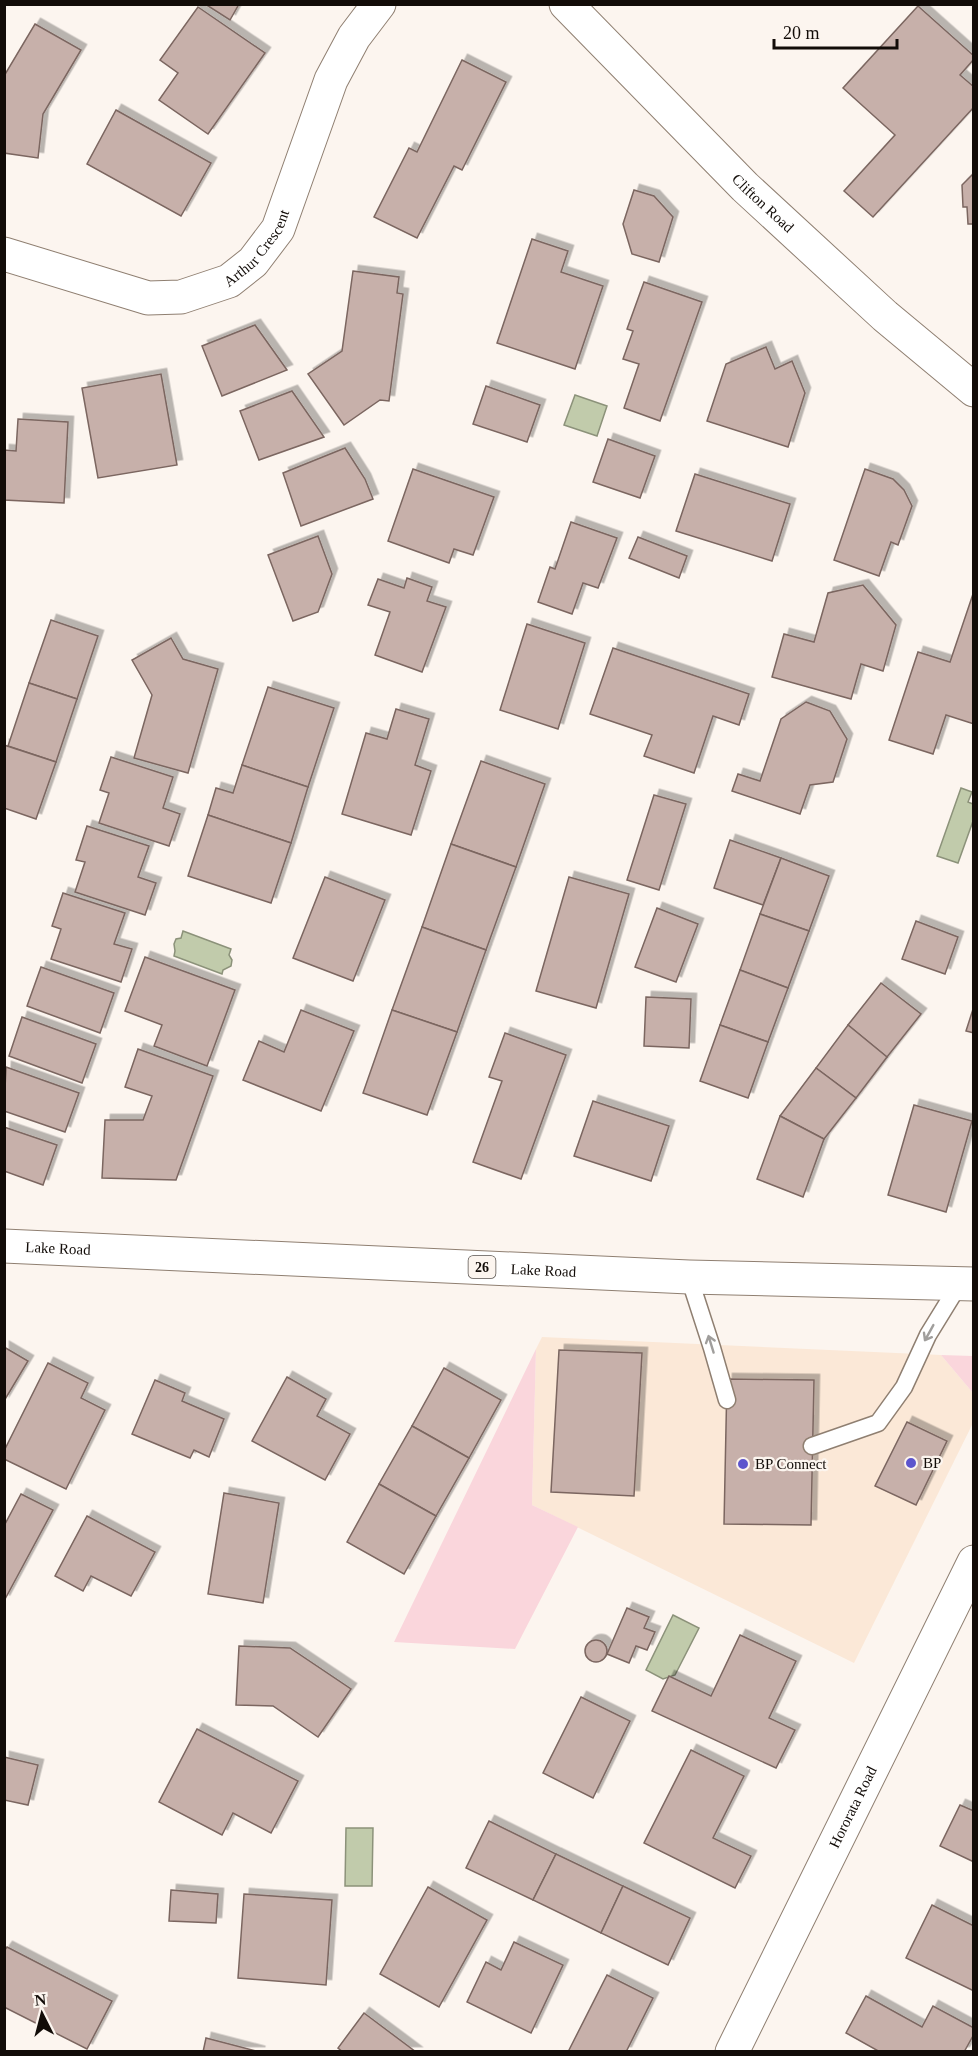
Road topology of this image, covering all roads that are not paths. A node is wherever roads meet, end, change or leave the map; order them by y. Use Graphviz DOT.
graph roads {
  1 [pos="379,4"];
  2 [pos="566,4"];
  3 [pos="4,254"];
  4 [pos="974,390"];
  5 [pos="4,1246"];
  6 [pos="689,1277"];
  7 [pos="967,1283"];
  8 [pos="727,1400"];
  9 [pos="812,1446"];
  10 [pos="974,1562"];
  11 [pos="732,2052"];
  1 -- 3 [label="street, Arthur Crescent"];
  2 -- 4 [label="street, Clifton Road"];
  5 -- 6 [label="street, Lake Road / 26"];
  6 -- 7 [label="street, Lake Road / 26"];
  8 -- 6 [label="lane, one-way"];
  7 -- 9 [label="lane, one-way"];
  10 -- 11 [label="street, Hororata Road"];
}
